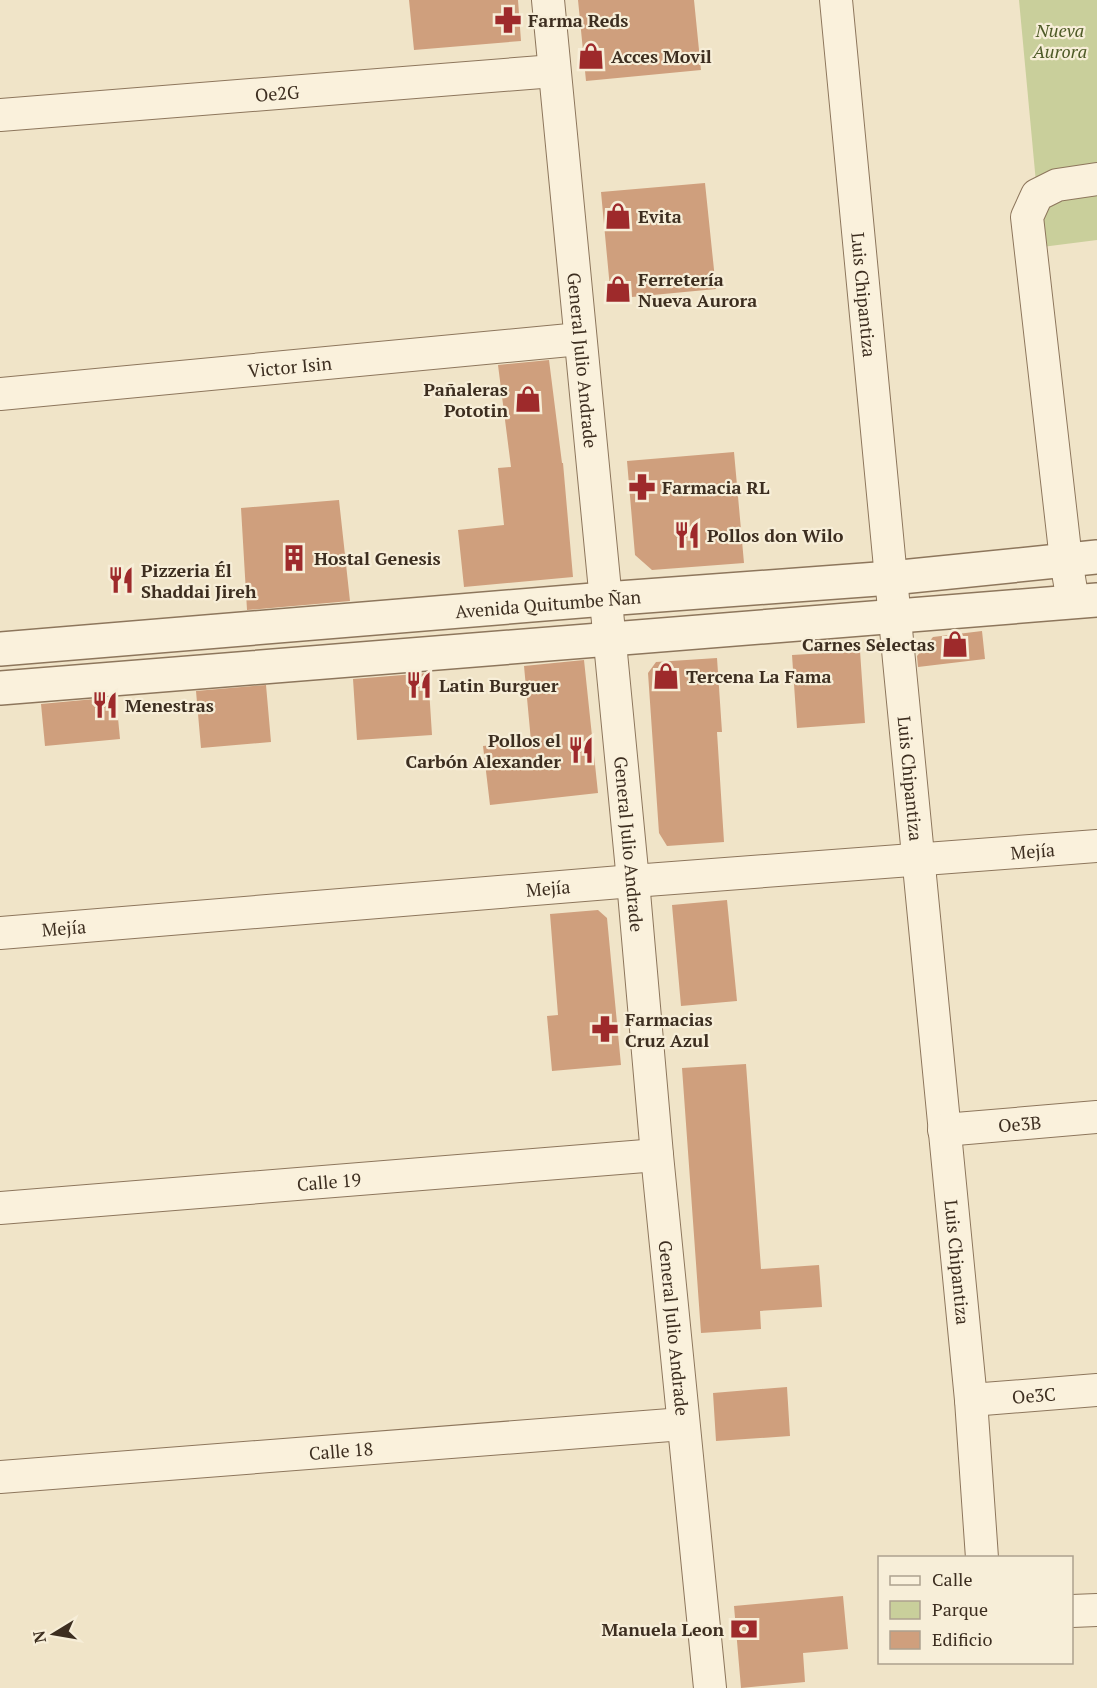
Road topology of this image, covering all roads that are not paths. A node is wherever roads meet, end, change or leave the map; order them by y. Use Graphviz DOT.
graph roads {
  1 [pos="548,0"];
  2 [pos="836,0"];
  3 [pos="554,71"];
  4 [pos="0,115"];
  5 [pos="1097,179"];
  6 [pos="580,339"];
  7 [pos="0,394"];
  8 [pos="1081,559"];
  9 [pos="891,578"];
  10 [pos="605,599"];
  11 [pos="1085,601"];
  12 [pos="894,616"];
  13 [pos="609,638"];
  14 [pos="0,649"];
  15 [pos="0,688"];
  16 [pos="1097,846"];
  17 [pos="919,861"];
  18 [pos="633,881"];
  19 [pos="0,933"];
  20 [pos="1097,1117"];
  21 [pos="944,1130"];
  22 [pos="657,1155"];
  23 [pos="0,1208"];
  24 [pos="1097,1390"];
  25 [pos="971,1400"];
  26 [pos="683,1424"];
  27 [pos="0,1477"];
  28 [pos="982,1556"];
  29 [pos="1097,1610"];
  30 [pos="1073,1611"];
  31 [pos="710,1688"];
  1 -- 3 [label="street, General Julio Andrade"];
  2 -- 9 [label="street, Luis Chipantiza"];
  3 -- 4 [label="street, Oe2G"];
  3 -- 6 [label="street, General Julio Andrade"];
  5 -- 8 [label="street"];
  6 -- 7 [label="street, Victor Isin"];
  6 -- 10 [label="street, General Julio Andrade"];
  8 -- 9 [label="street, Avenida Quitumbe Ñan"];
  8 -- 11 [label="street"];
  9 -- 10 [label="street, Avenida Quitumbe Ñan"];
  9 -- 12 [label="street, Luis Chipantiza"];
  10 -- 13 [label="street, General Julio Andrade"];
  10 -- 14 [label="street, Avenida Quitumbe Ñan"];
  11 -- 12 [label="street"];
  12 -- 13 [label="street"];
  12 -- 17 [label="street, Luis Chipantiza"];
  13 -- 15 [label="street"];
  13 -- 18 [label="street, General Julio Andrade"];
  16 -- 17 [label="street, Mejía"];
  17 -- 18 [label="street, Mejía"];
  17 -- 21 [label="street, Luis Chipantiza"];
  18 -- 19 [label="street, Mejía"];
  18 -- 22 [label="street, General Julio Andrade"];
  20 -- 21 [label="street, Oe3B"];
  21 -- 25 [label="street, Luis Chipantiza"];
  22 -- 23 [label="street, Calle 19"];
  22 -- 26 [label="street, General Julio Andrade"];
  24 -- 25 [label="street, Oe3C"];
  25 -- 28 [label="street, Luis Chipantiza"];
  26 -- 27 [label="street, Calle 18"];
  26 -- 31 [label="street, General Julio Andrade"];
  29 -- 30 [label="street"];
}
